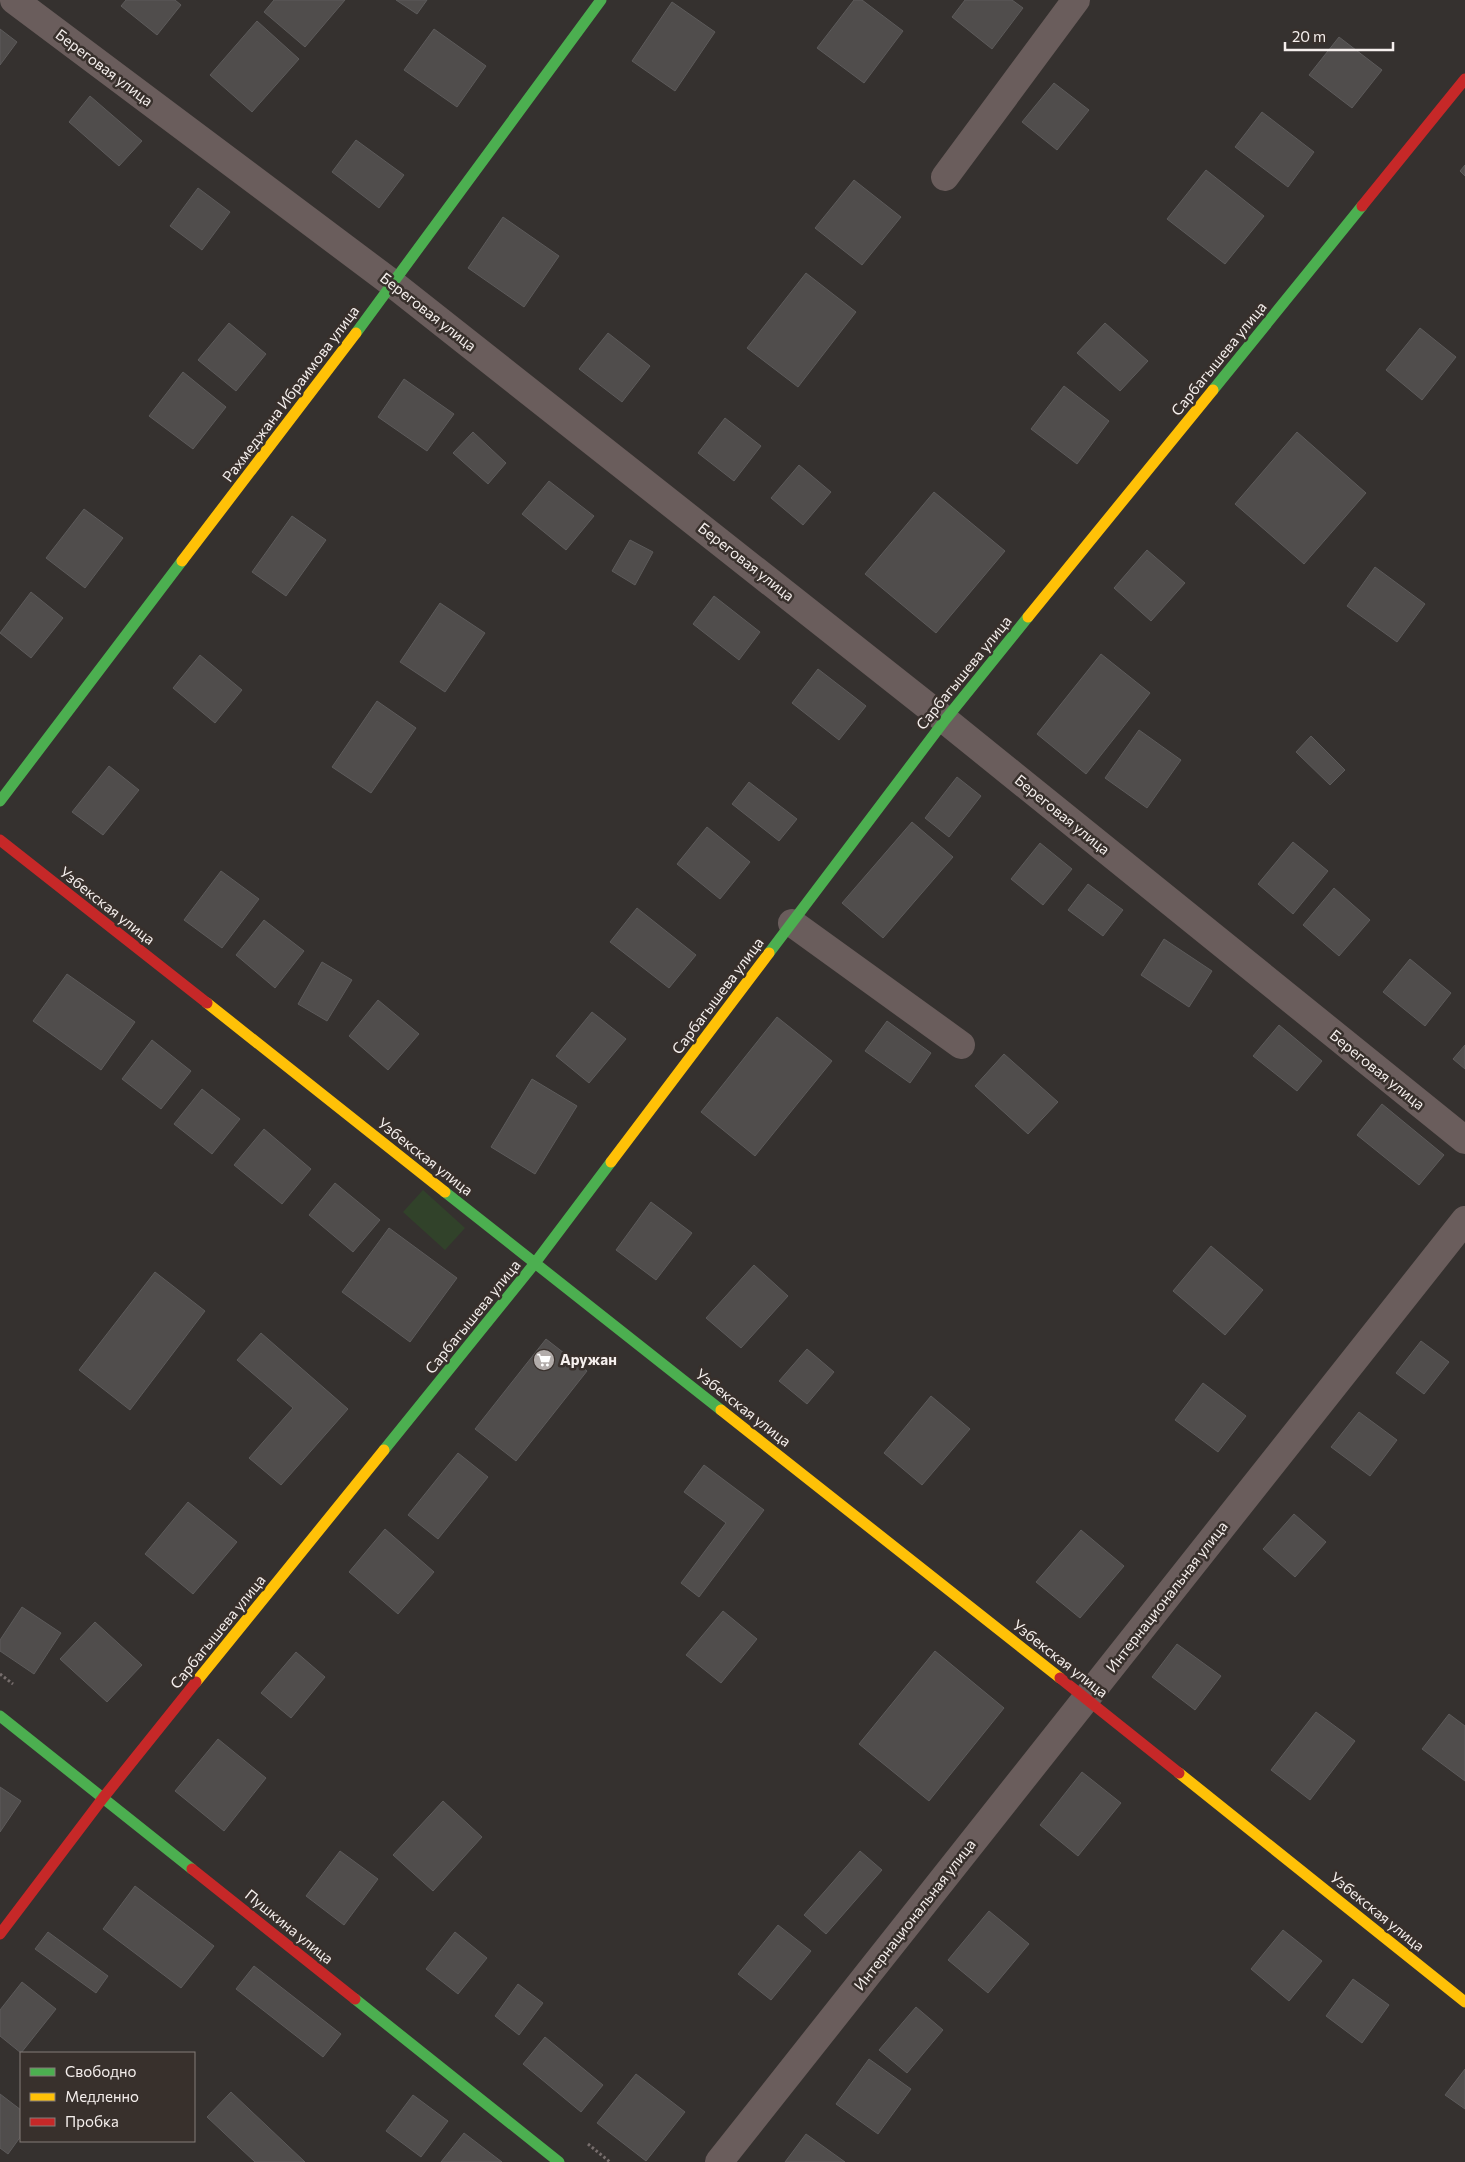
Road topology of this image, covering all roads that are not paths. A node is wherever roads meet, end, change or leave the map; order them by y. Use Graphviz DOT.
graph roads {
  1 [pos="14,0"];
  2 [pos="601,0"];
  3 [pos="1076,0"];
  4 [pos="1465,80"];
  5 [pos="945,177"];
  6 [pos="393,284"];
  7 [pos="945,720"];
  8 [pos="0,801"];
  9 [pos="0,840"];
  10 [pos="792,922"];
  11 [pos="961,1045"];
  12 [pos="1465,1140"];
  13 [pos="1465,1220"];
  14 [pos="535,1263"];
  15 [pos="1086,1699"];
  16 [pos="0,1716"];
  17 [pos="103,1798"];
  18 [pos="0,1934"];
  19 [pos="1465,2002"];
  20 [pos="559,2162"];
  21 [pos="719,2162"];
  1 -- 6 [label="street, Береговая улица"];
  2 -- 6 [label="street, Рахмеджана Ибраимова улица"];
  3 -- 5 [label="street"];
  4 -- 7 [label="street, Сарбагышева улица"];
  6 -- 7 [label="street, Береговая улица"];
  6 -- 8 [label="street, Рахмеджана Ибраимова улица"];
  7 -- 10 [label="street, Сарбагышева улица"];
  7 -- 12 [label="street, Береговая улица"];
  9 -- 14 [label="street, Узбекская улица"];
  10 -- 11 [label="street"];
  10 -- 14 [label="street, Сарбагышева улица"];
  13 -- 15 [label="street, Интернациональная улица"];
  14 -- 15 [label="street, Узбекская улица"];
  14 -- 17 [label="street, Сарбагышева улица"];
  15 -- 19 [label="street, Узбекская улица"];
  15 -- 21 [label="street, Интернациональная улица"];
  16 -- 17 [label="street, Пушкина улица"];
  17 -- 18 [label="street, Сарбагышева улица"];
  17 -- 20 [label="street, Пушкина улица"];
}
